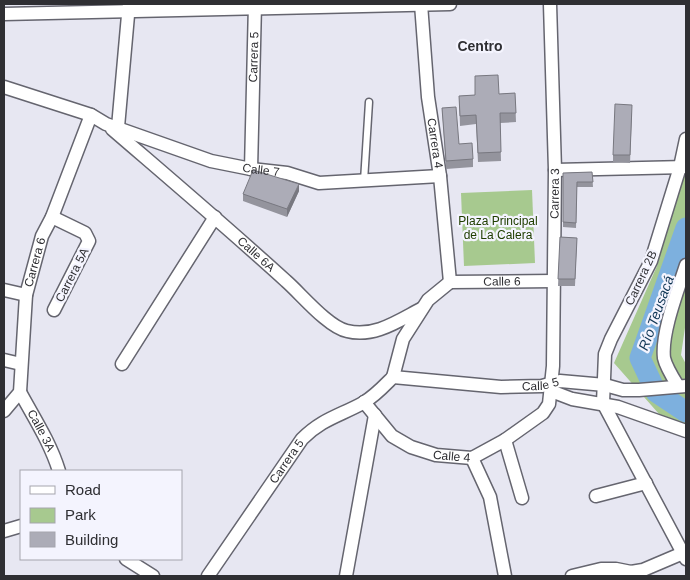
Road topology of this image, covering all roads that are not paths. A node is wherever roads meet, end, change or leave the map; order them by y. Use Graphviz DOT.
graph roads {
  1 [pos="421,4"];
  2 [pos="450,4"];
  3 [pos="550,4"];
  4 [pos="255,6"];
  5 [pos="129,7"];
  6 [pos="4,14"];
  7 [pos="4,88"];
  8 [pos="370,102"];
  9 [pos="91,116"];
  10 [pos="112,126"];
  11 [pos="686,139"];
  12 [pos="683,167"];
  13 [pos="251,169"];
  14 [pos="555,170"];
  15 [pos="440,176"];
  16 [pos="364,181"];
  17 [pos="52,217"];
  18 [pos="215,217"];
  19 [pos="686,266"];
  20 [pos="554,281"];
  21 [pos="450,282"];
  22 [pos="4,290"];
  23 [pos="26,295"];
  24 [pos="421,309"];
  25 [pos="54,310"];
  26 [pos="4,360"];
  27 [pos="21,364"];
  28 [pos="122,364"];
  29 [pos="393,377"];
  30 [pos="604,385"];
  31 [pos="679,386"];
  32 [pos="551,388"];
  33 [pos="20,392"];
  34 [pos="364,402"];
  35 [pos="602,403"];
  36 [pos="4,411"];
  37 [pos="375,415"];
  38 [pos="686,431"];
  39 [pos="505,440"];
  40 [pos="472,458"];
  41 [pos="59,470"];
  42 [pos="646,483"];
  43 [pos="596,496"];
  44 [pos="522,498"];
  45 [pos="20,526"];
  46 [pos="4,531"];
  47 [pos="685,556"];
  48 [pos="128,560"];
  49 [pos="152,576"];
  50 [pos="208,576"];
  51 [pos="346,576"];
  52 [pos="505,576"];
  53 [pos="572,576"];
  1 -- 2 [label="street"];
  1 -- 4 [label="street"];
  1 -- 15 [label="street, Carrera 4"];
  3 -- 14 [label="street, Carrera 3"];
  4 -- 5 [label="street"];
  4 -- 13 [label="street, Carrera 5"];
  5 -- 6 [label="street"];
  5 -- 10 [label="street"];
  7 -- 9 [label="street"];
  8 -- 16 [label="lane"];
  9 -- 10 [label="street, Calle 7"];
  9 -- 17 [label="street, Carrera 6"];
  10 -- 13 [label="street, Calle 7"];
  10 -- 18 [label="street, Calle 6A"];
  11 -- 12 [label="street, Carrera 2B"];
  12 -- 14 [label="street"];
  12 -- 30 [label="street, Carrera 2B"];
  13 -- 16 [label="street, Calle 7"];
  14 -- 20 [label="street, Carrera 3"];
  15 -- 16 [label="street, Calle 7"];
  15 -- 21 [label="street, Carrera 4"];
  17 -- 23 [label="street, Carrera 6"];
  17 -- 25 [label="street, Carrera 5A"];
  18 -- 24 [label="street, Calle 6A"];
  18 -- 28 [label="street"];
  19 -- 31 [label="street"];
  20 -- 21 [label="street, Calle 6"];
  20 -- 32 [label="street, Carrera 3"];
  21 -- 24 [label="street"];
  22 -- 23 [label="street"];
  23 -- 27 [label="street, Carrera 6"];
  24 -- 29 [label="street"];
  26 -- 27 [label="street"];
  27 -- 33 [label="street, Carrera 6"];
  29 -- 32 [label="street, Calle 5"];
  29 -- 34 [label="street, Carrera 5"];
  30 -- 31 [label="street, Calle 5"];
  30 -- 32 [label="street, Calle 5"];
  30 -- 35 [label="street"];
  32 -- 35 [label="street"];
  32 -- 39 [label="street, Calle 4"];
  33 -- 36 [label="street"];
  33 -- 41 [label="street, Calle 3A"];
  34 -- 37 [label="street, Calle 4"];
  34 -- 50 [label="street, Carrera 5"];
  35 -- 38 [label="street"];
  35 -- 42 [label="street"];
  37 -- 40 [label="street, Calle 4"];
  37 -- 51 [label="street"];
  39 -- 40 [label="street, Calle 4"];
  39 -- 44 [label="street"];
  40 -- 52 [label="street"];
  42 -- 43 [label="street"];
  42 -- 47 [label="street"];
  45 -- 46 [label="street"];
  47 -- 53 [label="street"];
  48 -- 49 [label="street"];
}
